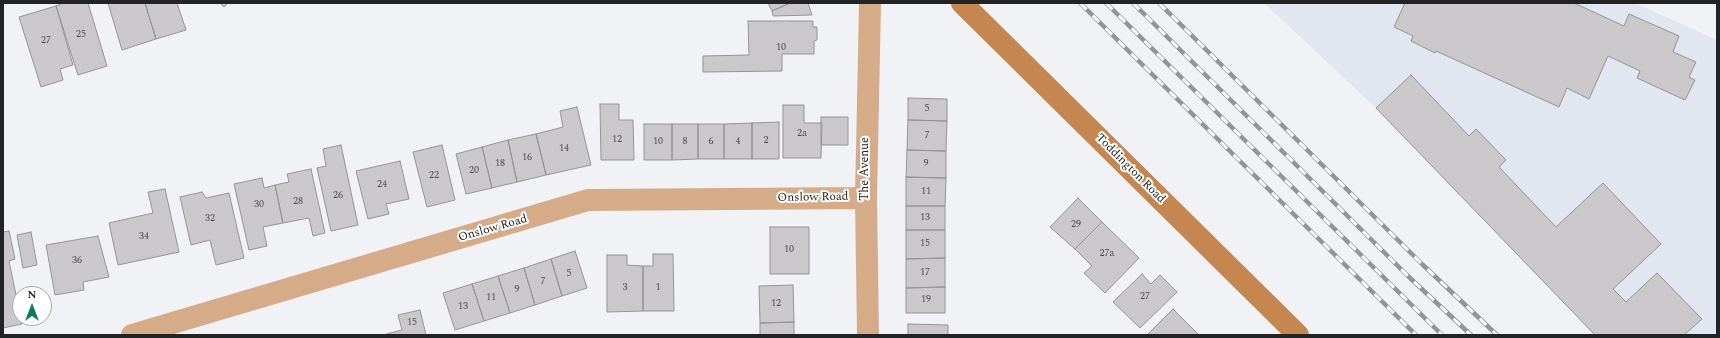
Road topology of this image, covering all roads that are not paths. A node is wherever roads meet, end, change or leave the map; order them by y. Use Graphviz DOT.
graph roads {
  1 [pos="870,3"];
  2 [pos="962,3"];
  3 [pos="866,198"];
  4 [pos="132,335"];
  5 [pos="868,335"];
  6 [pos="1298,335"];
  1 -- 3 [label="street, The Avenue"];
  2 -- 6 [label="main road, Toddington Road"];
  3 -- 4 [label="street, Onslow Road"];
  3 -- 5 [label="street, The Avenue"];
}
